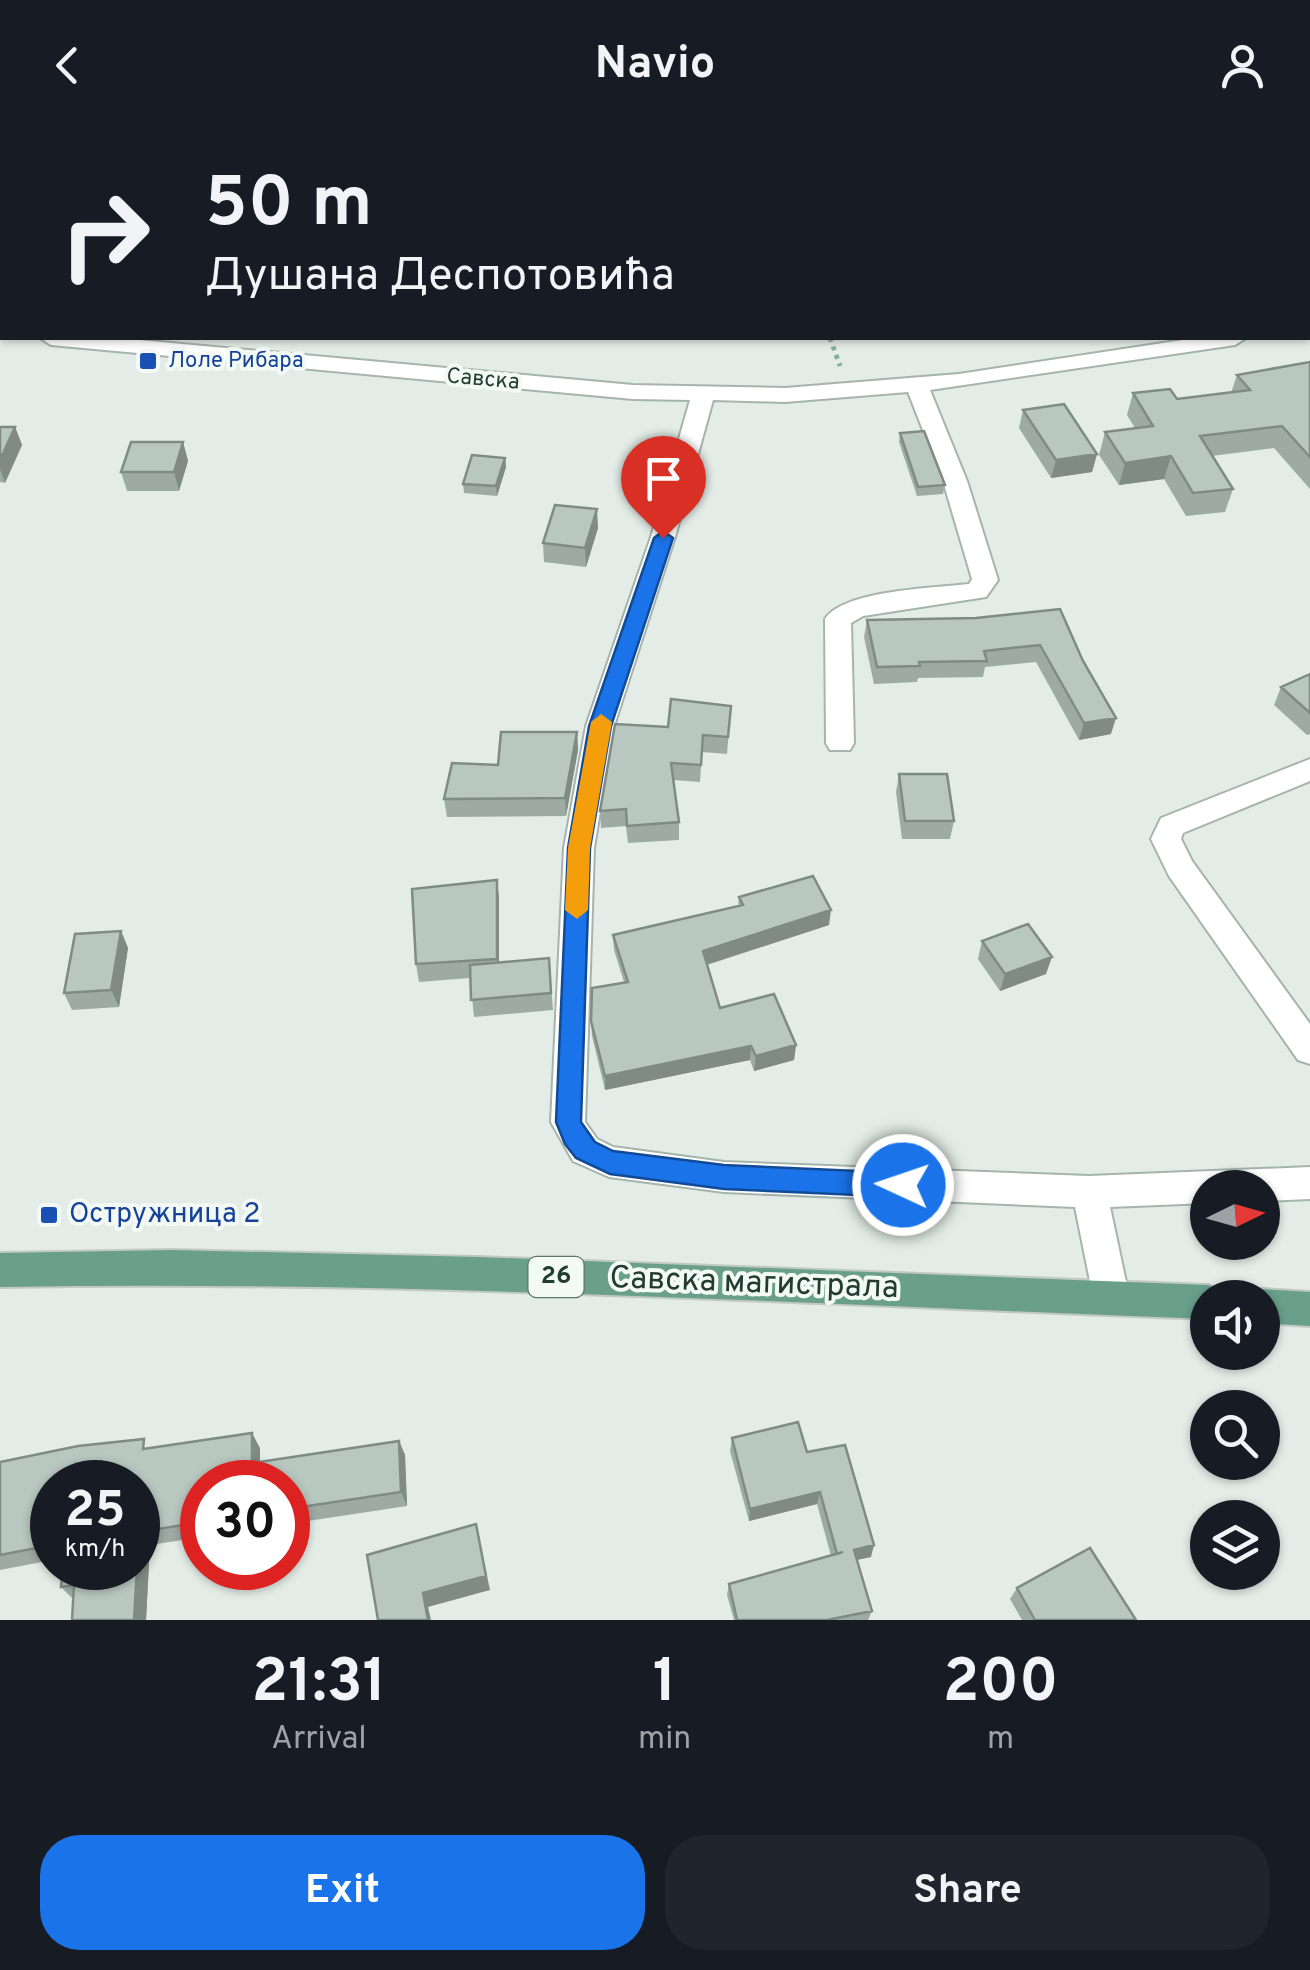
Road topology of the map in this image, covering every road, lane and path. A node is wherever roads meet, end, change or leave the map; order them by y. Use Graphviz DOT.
graph roads {
  1 [pos="71,340"];
  2 [pos="1222,340"];
  3 [pos="917,386"];
  4 [pos="703,394"];
  5 [pos="840,743"];
  6 [pos="1310,769"];
  7 [pos="1310,1050"];
  8 [pos="1310,1158"];
  9 [pos="1280,1172"];
  10 [pos="1310,1183"];
  11 [pos="1280,1184"];
  12 [pos="1190,1188"];
  13 [pos="1090,1192"];
  14 [pos="0,1270"];
  15 [pos="1112,1296"];
  16 [pos="1190,1301"];
  17 [pos="1280,1307"];
  18 [pos="1310,1308"];
  1 -- 4 [label="street, Савска"];
  2 -- 3 [label="street, Савска"];
  3 -- 4 [label="street, Савска"];
  3 -- 5 [label="street"];
  4 -- 13 [label="street"];
  6 -- 7 [label="street"];
  8 -- 9 [label="street"];
  10 -- 11 [label="street"];
  12 -- 13 [label="street"];
  13 -- 15 [label="street"];
  14 -- 15 [label="main road, Савска магистрала / 26"];
  15 -- 16 [label="main road, Савска магистрала / 26"];
  17 -- 18 [label="main road"];
}
